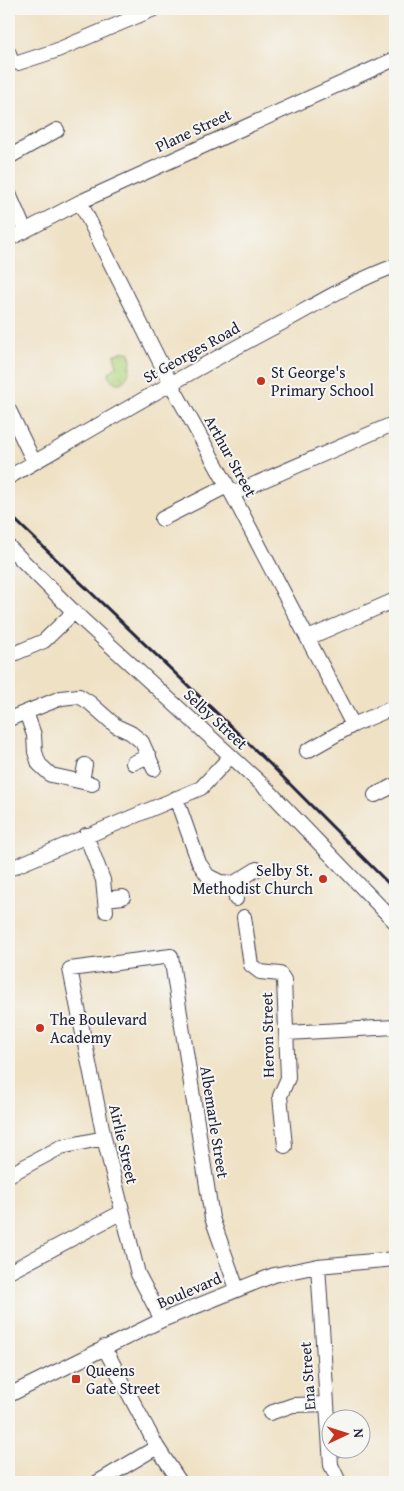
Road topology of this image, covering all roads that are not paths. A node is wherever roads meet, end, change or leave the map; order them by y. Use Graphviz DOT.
graph roads {
  1 [pos="154,9"];
  2 [pos="14,58"];
  3 [pos="395,59"];
  4 [pos="57,130"];
  5 [pos="9,157"];
  6 [pos="9,194"];
  7 [pos="80,202"];
  8 [pos="26,231"];
  9 [pos="9,239"];
  10 [pos="395,266"];
  11 [pos="171,384"];
  12 [pos="9,410"];
  13 [pos="395,423"];
  14 [pos="34,462"];
  15 [pos="9,477"];
  16 [pos="230,490"];
  17 [pos="162,519"];
  18 [pos="9,547"];
  19 [pos="395,600"];
  20 [pos="74,612"];
  21 [pos="308,638"];
  22 [pos="9,656"];
  23 [pos="395,706"];
  24 [pos="26,712"];
  25 [pos="9,718"];
  26 [pos="353,725"];
  27 [pos="307,751"];
  28 [pos="230,756"];
  29 [pos="133,764"];
  30 [pos="85,765"];
  31 [pos="395,785"];
  32 [pos="375,795"];
  33 [pos="176,798"];
  34 [pos="86,835"];
  35 [pos="9,869"];
  36 [pos="257,869"];
  37 [pos="234,883"];
  38 [pos="122,897"];
  39 [pos="236,899"];
  40 [pos="244,917"];
  41 [pos="395,922"];
  42 [pos="172,956"];
  43 [pos="395,1027"];
  44 [pos="287,1033"];
  45 [pos="104,1138"];
  46 [pos="285,1146"];
  47 [pos="9,1175"];
  48 [pos="122,1212"];
  49 [pos="395,1259"];
  50 [pos="318,1266"];
  51 [pos="9,1272"];
  52 [pos="237,1289"];
  53 [pos="162,1320"];
  54 [pos="104,1347"];
  55 [pos="9,1395"];
  56 [pos="327,1404"];
  57 [pos="270,1413"];
  58 [pos="157,1447"];
  59 [pos="98,1482"];
  60 [pos="180,1482"];
  61 [pos="339,1482"];
  1 -- 2 [label="street"];
  3 -- 7 [label="street, Plane Street"];
  4 -- 5 [label="street"];
  6 -- 8 [label="street"];
  7 -- 8 [label="street, Plane Street"];
  7 -- 11 [label="street, Arthur Street"];
  8 -- 9 [label="street, Plane Street"];
  10 -- 11 [label="street, St Georges Road"];
  11 -- 14 [label="street, St Georges Road"];
  11 -- 16 [label="street, Arthur Street"];
  12 -- 14 [label="street"];
  13 -- 16 [label="street"];
  14 -- 15 [label="street, St Georges Road"];
  16 -- 17 [label="street"];
  16 -- 21 [label="street, Arthur Street"];
  18 -- 20 [label="street, Selby Street"];
  19 -- 21 [label="street"];
  20 -- 22 [label="street"];
  20 -- 28 [label="street, Selby Street"];
  21 -- 26 [label="street, Arthur Street"];
  23 -- 26 [label="street"];
  24 -- 25 [label="street"];
  24 -- 29 [label="street"];
  24 -- 30 [label="street"];
  26 -- 27 [label="street"];
  28 -- 33 [label="street"];
  28 -- 41 [label="street, Selby Street"];
  31 -- 32 [label="street"];
  33 -- 34 [label="street"];
  33 -- 37 [label="street"];
  34 -- 35 [label="street"];
  34 -- 38 [label="street"];
  36 -- 37 [label="street"];
  37 -- 39 [label="street"];
  40 -- 44 [label="street, Heron Street"];
  42 -- 45 [label="street, Airlie Street"];
  42 -- 52 [label="street, Albemarle Street"];
  43 -- 44 [label="street"];
  44 -- 46 [label="street, Heron Street"];
  45 -- 47 [label="street"];
  45 -- 48 [label="street, Airlie Street"];
  48 -- 51 [label="street"];
  48 -- 53 [label="street, Airlie Street"];
  49 -- 50 [label="street, Boulevard"];
  50 -- 52 [label="street, Boulevard"];
  50 -- 56 [label="street, Ena Street"];
  52 -- 53 [label="street, Boulevard"];
  53 -- 54 [label="street, Boulevard"];
  54 -- 55 [label="street, Boulevard"];
  54 -- 58 [label="street"];
  56 -- 57 [label="street"];
  56 -- 61 [label="street, Ena Street"];
  58 -- 59 [label="street"];
  58 -- 60 [label="street"];
}
